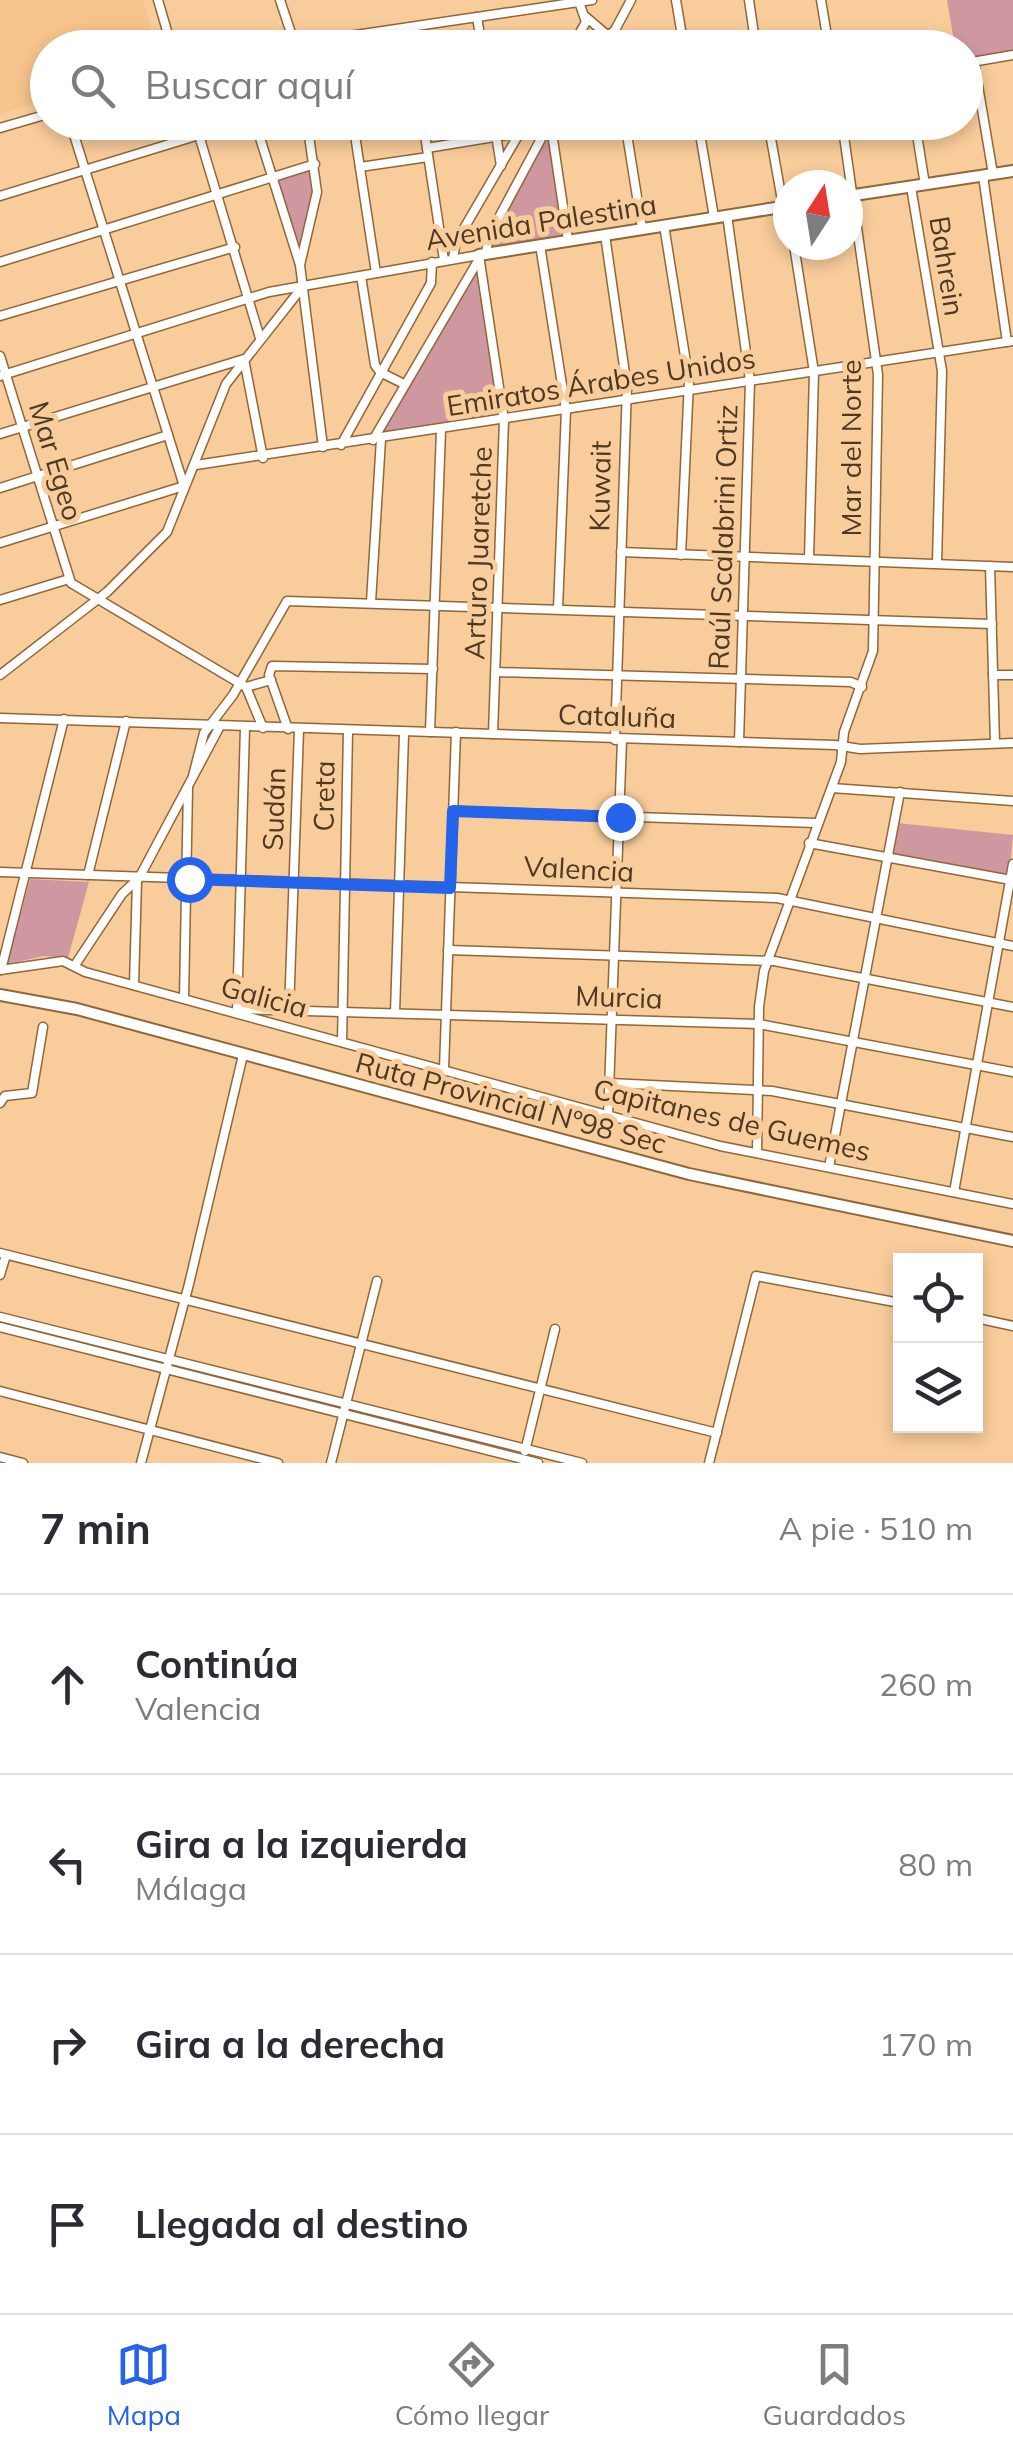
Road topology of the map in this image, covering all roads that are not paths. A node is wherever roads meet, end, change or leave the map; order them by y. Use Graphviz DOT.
graph roads {
  1 [pos="158,0"];
  2 [pos="280,0"];
  3 [pos="496,0"];
  4 [pos="592,0"];
  5 [pos="631,0"];
  6 [pos="676,0"];
  7 [pos="749,0"];
  8 [pos="821,0"];
  9 [pos="559,2"];
  10 [pos="579,2"];
  11 [pos="500,14"];
  12 [pos="476,17"];
  13 [pos="586,18"];
  14 [pos="408,29"];
  15 [pos="167,30"];
  16 [pos="290,30"];
  17 [pos="400,30"];
  18 [pos="479,30"];
  19 [pos="580,30"];
  20 [pos="601,30"];
  21 [pos="612,30"];
  22 [pos="681,30"];
  23 [pos="753,30"];
  24 [pos="826,30"];
  25 [pos="1013,55"];
  26 [pos="983,60"];
  27 [pos="30,119"];
  28 [pos="0,128"];
  29 [pos="76,140"];
  30 [pos="180,140"];
  31 [pos="201,140"];
  32 [pos="260,140"];
  33 [pos="310,140"];
  34 [pos="356,140"];
  35 [pos="426,140"];
  36 [pos="479,140"];
  37 [pos="497,140"];
  38 [pos="516,140"];
  39 [pos="541,140"];
  40 [pos="551,140"];
  41 [pos="628,140"];
  42 [pos="701,140"];
  43 [pos="772,140"];
  44 [pos="844,140"];
  45 [pos="917,140"];
  46 [pos="982,140"];
  47 [pos="428,152"];
  48 [pos="315,164"];
  49 [pos="501,166"];
  50 [pos="360,167"];
  51 [pos="85,170"];
  52 [pos="778,170"];
  53 [pos="847,170"];
  54 [pos="1013,171"];
  55 [pos="988,175"];
  56 [pos="272,178"];
  57 [pos="925,184"];
  58 [pos="911,187"];
  59 [pos="863,194"];
  60 [pos="220,195"];
  61 [pos="0,196"];
  62 [pos="773,208"];
  63 [pos="727,215"];
  64 [pos="714,217"];
  65 [pos="664,225"];
  66 [pos="642,228"];
  67 [pos="103,230"];
  68 [pos="605,234"];
  69 [pos="568,240"];
  70 [pos="540,245"];
  71 [pos="235,247"];
  72 [pos="481,256"];
  73 [pos="449,259"];
  74 [pos="796,260"];
  75 [pos="860,260"];
  76 [pos="0,262"];
  77 [pos="432,262"];
  78 [pos="300,265"];
  79 [pos="376,273"];
  80 [pos="361,276"];
  81 [pos="118,280"];
  82 [pos="301,287"];
  83 [pos="251,297"];
  84 [pos="0,316"];
  85 [pos="136,334"];
  86 [pos="260,340"];
  87 [pos="1010,342"];
  88 [pos="938,352"];
  89 [pos="0,356"];
  90 [pos="244,360"];
  91 [pos="877,362"];
  92 [pos="380,372"];
  93 [pos="814,372"];
  94 [pos="3,375"];
  95 [pos="750,381"];
  96 [pos="404,384"];
  97 [pos="153,387"];
  98 [pos="688,390"];
  99 [pos="626,400"];
  100 [pos="566,410"];
  101 [pos="504,420"];
  102 [pos="22,427"];
  103 [pos="441,430"];
  104 [pos="0,434"];
  105 [pos="168,435"];
  106 [pos="377,439"];
  107 [pos="341,445"];
  108 [pos="323,448"];
  109 [pos="263,458"];
  110 [pos="196,465"];
  111 [pos="38,476"];
  112 [pos="184,486"];
  113 [pos="0,488"];
  114 [pos="52,527"];
  115 [pos="0,544"];
  116 [pos="621,552"];
  117 [pos="681,554"];
  118 [pos="744,558"];
  119 [pos="809,558"];
  120 [pos="873,561"];
  121 [pos="937,563"];
  122 [pos="990,566"];
  123 [pos="1013,567"];
  124 [pos="69,579"];
  125 [pos="0,600"];
  126 [pos="95,601"];
  127 [pos="371,602"];
  128 [pos="434,604"];
  129 [pos="498,606"];
  130 [pos="558,609"];
  131 [pos="618,610"];
  132 [pos="743,615"];
  133 [pos="873,618"];
  134 [pos="992,624"];
  135 [pos="254,655"];
  136 [pos="433,669"];
  137 [pos="496,672"];
  138 [pos="617,674"];
  139 [pos="994,674"];
  140 [pos="0,675"];
  141 [pos="1013,675"];
  142 [pos="270,678"];
  143 [pos="741,679"];
  144 [pos="242,685"];
  145 [pos="862,687"];
  146 [pos="0,718"];
  147 [pos="64,720"];
  148 [pos="126,721"];
  149 [pos="215,726"];
  150 [pos="245,727"];
  151 [pos="263,728"];
  152 [pos="288,729"];
  153 [pos="300,730"];
  154 [pos="348,732"];
  155 [pos="430,732"];
  156 [pos="456,732"];
  157 [pos="404,734"];
  158 [pos="493,734"];
  159 [pos="618,740"];
  160 [pos="739,742"];
  161 [pos="995,743"];
  162 [pos="1013,743"];
  163 [pos="842,746"];
  164 [pos="188,786"];
  165 [pos="832,788"];
  166 [pos="900,792"];
  167 [pos="1013,801"];
  168 [pos="453,811"];
  169 [pos="620,817"];
  170 [pos="816,823"];
  171 [pos="809,843"];
  172 [pos="889,858"];
  173 [pos="1013,864"];
  174 [pos="0,872"];
  175 [pos="26,873"];
  176 [pos="88,875"];
  177 [pos="138,879"];
  178 [pos="189,879"];
  179 [pos="242,880"];
  180 [pos="1012,881"];
  181 [pos="294,882"];
  182 [pos="345,884"];
  183 [pos="398,885"];
  184 [pos="450,888"];
  185 [pos="617,894"];
  186 [pos="788,900"];
  187 [pos="878,918"];
  188 [pos="998,942"];
  189 [pos="1013,946"];
  190 [pos="448,950"];
  191 [pos="614,956"];
  192 [pos="766,962"];
  193 [pos="75,965"];
  194 [pos="0,970"];
  195 [pos="866,978"];
  196 [pos="134,985"];
  197 [pos="0,994"];
  198 [pos="184,998"];
  199 [pos="988,1002"];
  200 [pos="1013,1007"];
  201 [pos="236,1011"];
  202 [pos="290,1011"];
  203 [pos="342,1012"];
  204 [pos="396,1012"];
  205 [pos="446,1014"];
  206 [pos="612,1020"];
  207 [pos="759,1024"];
  208 [pos="43,1028"];
  209 [pos="854,1041"];
  210 [pos="342,1042"];
  211 [pos="242,1055"];
  212 [pos="977,1064"];
  213 [pos="444,1069"];
  214 [pos="1013,1072"];
  215 [pos="610,1083"];
  216 [pos="759,1090"];
  217 [pos="841,1102"];
  218 [pos="0,1103"];
  219 [pos="608,1117"];
  220 [pos="965,1128"];
  221 [pos="1013,1137"];
  222 [pos="757,1152"];
  223 [pos="830,1167"];
  224 [pos="954,1192"];
  225 [pos="1013,1204"];
  226 [pos="1013,1241"];
  227 [pos="3,1254"];
  228 [pos="0,1274"];
  229 [pos="377,1281"];
  230 [pos="183,1302"];
  231 [pos="893,1302"];
  232 [pos="0,1318"];
  233 [pos="983,1320"];
  234 [pos="1013,1326"];
  235 [pos="0,1327"];
  236 [pos="554,1328"];
  237 [pos="362,1345"];
  238 [pos="168,1358"];
  239 [pos="165,1370"];
  240 [pos="539,1389"];
  241 [pos="0,1391"];
  242 [pos="345,1408"];
  243 [pos="149,1430"];
  244 [pos="717,1433"];
  245 [pos="526,1449"];
  246 [pos="0,1457"];
  247 [pos="523,1461"];
  248 [pos="23,1463"];
  249 [pos="141,1463"];
  250 [pos="278,1463"];
  251 [pos="331,1463"];
  252 [pos="538,1463"];
  253 [pos="582,1463"];
  254 [pos="709,1463"];
  1 -- 15 [label="street"];
  2 -- 16 [label="street"];
  3 -- 11 [label="street"];
  4 -- 10 [label="street"];
  5 -- 21 [label="street"];
  6 -- 22 [label="street"];
  7 -- 23 [label="street"];
  8 -- 24 [label="street"];
  9 -- 10 [label="street"];
  9 -- 11 [label="street"];
  10 -- 13 [label="street"];
  11 -- 12 [label="street"];
  12 -- 14 [label="street"];
  12 -- 18 [label="street"];
  13 -- 19 [label="street"];
  13 -- 20 [label="street"];
  14 -- 17 [label="street"];
  25 -- 26 [label="street"];
  27 -- 28 [label="street"];
  29 -- 51 [label="street"];
  30 -- 51 [label="street"];
  31 -- 60 [label="street"];
  32 -- 56 [label="street"];
  33 -- 48 [label="street"];
  34 -- 50 [label="street"];
  35 -- 47 [label="street"];
  36 -- 47 [label="street"];
  37 -- 49 [label="street"];
  38 -- 49 [label="street"];
  39 -- 72 [label="street"];
  40 -- 69 [label="street"];
  41 -- 66 [label="street"];
  42 -- 64 [label="street"];
  43 -- 52 [label="street"];
  44 -- 53 [label="street, Mar del Norte"];
  45 -- 57 [label="street, Bahrein"];
  46 -- 55 [label="street"];
  47 -- 50 [label="street"];
  47 -- 73 [label="street"];
  48 -- 56 [label="street"];
  48 -- 78 [label="street"];
  49 -- 73 [label="street"];
  50 -- 79 [label="street"];
  51 -- 61 [label="street"];
  51 -- 67 [label="street"];
  54 -- 55 [label="street"];
  55 -- 57 [label="street"];
  55 -- 87 [label="street"];
  56 -- 60 [label="street"];
  56 -- 78 [label="street"];
  57 -- 58 [label="street"];
  58 -- 59 [label="street"];
  58 -- 88 [label="street, Bahrein"];
  60 -- 67 [label="street"];
  60 -- 71 [label="street"];
  62 -- 63 [label="street, Avenida Palestina"];
  63 -- 64 [label="street, Avenida Palestina"];
  63 -- 95 [label="street, Raúl Scalabrini Ortiz"];
  64 -- 65 [label="street, Avenida Palestina"];
  65 -- 66 [label="street, Avenida Palestina"];
  65 -- 98 [label="street"];
  66 -- 68 [label="street, Avenida Palestina"];
  67 -- 76 [label="street"];
  67 -- 81 [label="street"];
  68 -- 69 [label="street, Avenida Palestina"];
  68 -- 99 [label="street, Kuwait"];
  69 -- 70 [label="street, Avenida Palestina"];
  70 -- 72 [label="street, Avenida Palestina"];
  70 -- 100 [label="street"];
  71 -- 81 [label="street"];
  71 -- 83 [label="street"];
  72 -- 73 [label="street, Avenida Palestina"];
  72 -- 96 [label="street"];
  72 -- 101 [label="street, Arturo Juaretche"];
  73 -- 77 [label="street, Avenida Palestina"];
  74 -- 93 [label="street"];
  75 -- 91 [label="street, Mar del Norte"];
  77 -- 79 [label="street, Avenida Palestina"];
  77 -- 92 [label="street"];
  78 -- 82 [label="street"];
  79 -- 80 [label="street, Avenida Palestina"];
  80 -- 82 [label="street, Avenida Palestina"];
  80 -- 92 [label="street"];
  81 -- 84 [label="street"];
  81 -- 85 [label="street"];
  82 -- 83 [label="street, Avenida Palestina"];
  82 -- 86 [label="street"];
  82 -- 108 [label="street"];
  83 -- 85 [label="street, Avenida Palestina"];
  83 -- 86 [label="street"];
  85 -- 94 [label="street, Avenida Palestina"];
  85 -- 97 [label="street"];
  86 -- 90 [label="street"];
  87 -- 88 [label="street, Emiratos Árabes Unidos"];
  88 -- 91 [label="street, Emiratos Árabes Unidos"];
  88 -- 121 [label="street, Bahrein"];
  89 -- 94 [label="street, Mar Egeo"];
  90 -- 97 [label="street"];
  90 -- 109 [label="street"];
  90 -- 110 [label="street"];
  91 -- 93 [label="street, Emiratos Árabes Unidos"];
  91 -- 120 [label="street, Mar del Norte"];
  92 -- 96 [label="street"];
  92 -- 107 [label="street"];
  93 -- 95 [label="street, Emiratos Árabes Unidos"];
  93 -- 119 [label="street"];
  94 -- 102 [label="street, Mar Egeo"];
  95 -- 98 [label="street, Emiratos Árabes Unidos"];
  95 -- 118 [label="street, Raúl Scalabrini Ortiz"];
  96 -- 106 [label="street"];
  97 -- 102 [label="street"];
  97 -- 105 [label="street"];
  98 -- 99 [label="street, Emiratos Árabes Unidos"];
  98 -- 117 [label="street"];
  99 -- 100 [label="street, Emiratos Árabes Unidos"];
  99 -- 116 [label="street, Kuwait"];
  100 -- 101 [label="street, Emiratos Árabes Unidos"];
  100 -- 130 [label="street"];
  101 -- 103 [label="street, Emiratos Árabes Unidos"];
  101 -- 129 [label="street, Arturo Juaretche"];
  102 -- 104 [label="street"];
  102 -- 111 [label="street, Mar Egeo"];
  103 -- 106 [label="street, Emiratos Árabes Unidos"];
  103 -- 128 [label="street"];
  105 -- 111 [label="street"];
  105 -- 112 [label="street"];
  106 -- 107 [label="street, Emiratos Árabes Unidos"];
  106 -- 127 [label="street"];
  107 -- 108 [label="street, Emiratos Árabes Unidos"];
  108 -- 109 [label="street, Emiratos Árabes Unidos"];
  109 -- 110 [label="street, Emiratos Árabes Unidos"];
  110 -- 112 [label="street"];
  111 -- 113 [label="street"];
  111 -- 114 [label="street, Mar Egeo"];
  112 -- 114 [label="street"];
  112 -- 126 [label="street"];
  114 -- 115 [label="street"];
  114 -- 124 [label="street, Mar Egeo"];
  116 -- 117 [label="street"];
  116 -- 131 [label="street, Kuwait"];
  117 -- 118 [label="street"];
  118 -- 119 [label="street"];
  118 -- 132 [label="street, Raúl Scalabrini Ortiz"];
  119 -- 120 [label="street"];
  120 -- 121 [label="street"];
  120 -- 133 [label="street, Mar del Norte"];
  121 -- 122 [label="street"];
  122 -- 123 [label="street"];
  122 -- 134 [label="street"];
  124 -- 125 [label="street"];
  124 -- 126 [label="street"];
  126 -- 140 [label="street"];
  126 -- 144 [label="street"];
  127 -- 128 [label="street"];
  127 -- 135 [label="street"];
  128 -- 129 [label="street"];
  128 -- 136 [label="street"];
  129 -- 130 [label="street"];
  129 -- 137 [label="street, Arturo Juaretche"];
  130 -- 131 [label="street"];
  131 -- 132 [label="street"];
  131 -- 138 [label="street, Kuwait"];
  132 -- 133 [label="street"];
  132 -- 143 [label="street, Raúl Scalabrini Ortiz"];
  133 -- 134 [label="street"];
  133 -- 145 [label="street, Mar del Norte"];
  134 -- 139 [label="street"];
  135 -- 142 [label="street"];
  135 -- 144 [label="street"];
  136 -- 142 [label="street"];
  136 -- 155 [label="street"];
  137 -- 138 [label="street"];
  137 -- 158 [label="street, Arturo Juaretche"];
  138 -- 143 [label="street"];
  138 -- 159 [label="street, Kuwait"];
  139 -- 141 [label="street"];
  139 -- 161 [label="street"];
  142 -- 144 [label="street"];
  142 -- 152 [label="street"];
  143 -- 145 [label="street"];
  143 -- 160 [label="street, Raúl Scalabrini Ortiz"];
  144 -- 149 [label="street"];
  144 -- 151 [label="street"];
  145 -- 163 [label="street"];
  146 -- 147 [label="street, Cataluña"];
  147 -- 148 [label="street, Cataluña"];
  147 -- 175 [label="street"];
  148 -- 149 [label="street, Cataluña"];
  148 -- 176 [label="street"];
  149 -- 150 [label="street, Cataluña"];
  149 -- 164 [label="street"];
  150 -- 151 [label="street, Cataluña"];
  150 -- 179 [label="street"];
  151 -- 152 [label="street, Cataluña"];
  152 -- 153 [label="street, Cataluña"];
  153 -- 154 [label="street, Cataluña"];
  153 -- 181 [label="street, Sudán"];
  154 -- 157 [label="street, Cataluña"];
  154 -- 182 [label="street, Creta"];
  155 -- 156 [label="street, Cataluña"];
  155 -- 157 [label="street, Cataluña"];
  156 -- 158 [label="street, Cataluña"];
  156 -- 168 [label="street"];
  157 -- 183 [label="street"];
  158 -- 159 [label="street, Cataluña"];
  159 -- 160 [label="street, Cataluña"];
  159 -- 169 [label="street, Kuwait"];
  160 -- 163 [label="street, Cataluña"];
  161 -- 162 [label="street, Cataluña"];
  161 -- 163 [label="street, Cataluña"];
  163 -- 165 [label="street"];
  164 -- 177 [label="street"];
  164 -- 178 [label="street"];
  165 -- 166 [label="street"];
  165 -- 170 [label="street"];
  166 -- 167 [label="street"];
  166 -- 172 [label="street"];
  168 -- 169 [label="street"];
  168 -- 184 [label="street"];
  169 -- 170 [label="street"];
  169 -- 185 [label="street, Kuwait"];
  170 -- 171 [label="street"];
  171 -- 172 [label="street"];
  171 -- 186 [label="street"];
  172 -- 180 [label="street"];
  172 -- 187 [label="street"];
  173 -- 180 [label="street"];
  174 -- 175 [label="street, Valencia"];
  175 -- 176 [label="street, Valencia"];
  175 -- 194 [label="street"];
  176 -- 177 [label="street, Valencia"];
  177 -- 178 [label="street, Valencia"];
  177 -- 193 [label="street"];
  177 -- 196 [label="street"];
  178 -- 179 [label="street, Valencia"];
  178 -- 198 [label="street"];
  179 -- 181 [label="street, Valencia"];
  179 -- 201 [label="street"];
  180 -- 188 [label="street"];
  181 -- 182 [label="street, Valencia"];
  181 -- 202 [label="street, Sudán"];
  182 -- 183 [label="street, Valencia"];
  182 -- 203 [label="street, Creta"];
  183 -- 184 [label="street, Valencia"];
  183 -- 204 [label="street"];
  184 -- 185 [label="street, Valencia"];
  184 -- 190 [label="street"];
  185 -- 186 [label="street, Valencia"];
  185 -- 191 [label="street, Kuwait"];
  186 -- 187 [label="street, Valencia"];
  186 -- 192 [label="street"];
  187 -- 188 [label="street, Valencia"];
  187 -- 195 [label="street"];
  188 -- 189 [label="street, Valencia"];
  188 -- 199 [label="street"];
  190 -- 191 [label="street"];
  190 -- 205 [label="street"];
  191 -- 192 [label="street"];
  191 -- 206 [label="street, Kuwait"];
  192 -- 195 [label="street"];
  192 -- 207 [label="street"];
  193 -- 194 [label="street"];
  193 -- 196 [label="street, Galicia"];
  195 -- 199 [label="street"];
  195 -- 209 [label="street"];
  196 -- 198 [label="street, Galicia"];
  197 -- 211 [label="street, Ruta Provincial Nº98 Sec"];
  198 -- 201 [label="street, Galicia"];
  199 -- 200 [label="street"];
  199 -- 212 [label="street"];
  201 -- 202 [label="street, Murcia"];
  201 -- 210 [label="street, Galicia"];
  202 -- 203 [label="street, Murcia"];
  203 -- 204 [label="street, Murcia"];
  203 -- 210 [label="street, Creta"];
  204 -- 205 [label="street, Murcia"];
  205 -- 206 [label="street, Murcia"];
  205 -- 213 [label="street"];
  206 -- 207 [label="street, Murcia"];
  206 -- 215 [label="street, Kuwait"];
  207 -- 209 [label="street, Murcia"];
  207 -- 216 [label="street"];
  208 -- 218 [label="street"];
  209 -- 212 [label="street, Murcia"];
  209 -- 217 [label="street"];
  210 -- 213 [label="street, Galicia"];
  211 -- 226 [label="street, Ruta Provincial Nº98 Sec"];
  211 -- 230 [label="street"];
  212 -- 214 [label="street, Murcia"];
  212 -- 220 [label="street"];
  213 -- 219 [label="street, Capitanes de Guemes"];
  215 -- 216 [label="street"];
  215 -- 219 [label="street, Kuwait"];
  216 -- 217 [label="street"];
  216 -- 222 [label="street"];
  217 -- 220 [label="street"];
  217 -- 223 [label="street"];
  219 -- 222 [label="street, Capitanes de Guemes"];
  220 -- 221 [label="street"];
  220 -- 224 [label="street"];
  222 -- 223 [label="street, Capitanes de Guemes"];
  223 -- 224 [label="street, Capitanes de Guemes"];
  224 -- 225 [label="street, Capitanes de Guemes"];
  227 -- 228 [label="street"];
  227 -- 230 [label="street"];
  229 -- 237 [label="street"];
  230 -- 237 [label="street"];
  230 -- 238 [label="street"];
  231 -- 244 [label="street"];
  232 -- 238 [label="street"];
  233 -- 234 [label="street"];
  235 -- 239 [label="street"];
  236 -- 240 [label="street"];
  237 -- 240 [label="street"];
  237 -- 242 [label="street"];
  238 -- 239 [label="street"];
  238 -- 242 [label="street"];
  239 -- 242 [label="street"];
  239 -- 243 [label="street"];
  240 -- 244 [label="street"];
  240 -- 245 [label="street"];
  241 -- 243 [label="street"];
  242 -- 245 [label="street"];
  242 -- 247 [label="street"];
  242 -- 251 [label="street"];
  243 -- 249 [label="street"];
  243 -- 250 [label="street"];
  244 -- 254 [label="street"];
  245 -- 247 [label="street"];
  245 -- 253 [label="street"];
  246 -- 248 [label="street"];
  247 -- 252 [label="street"];
}
